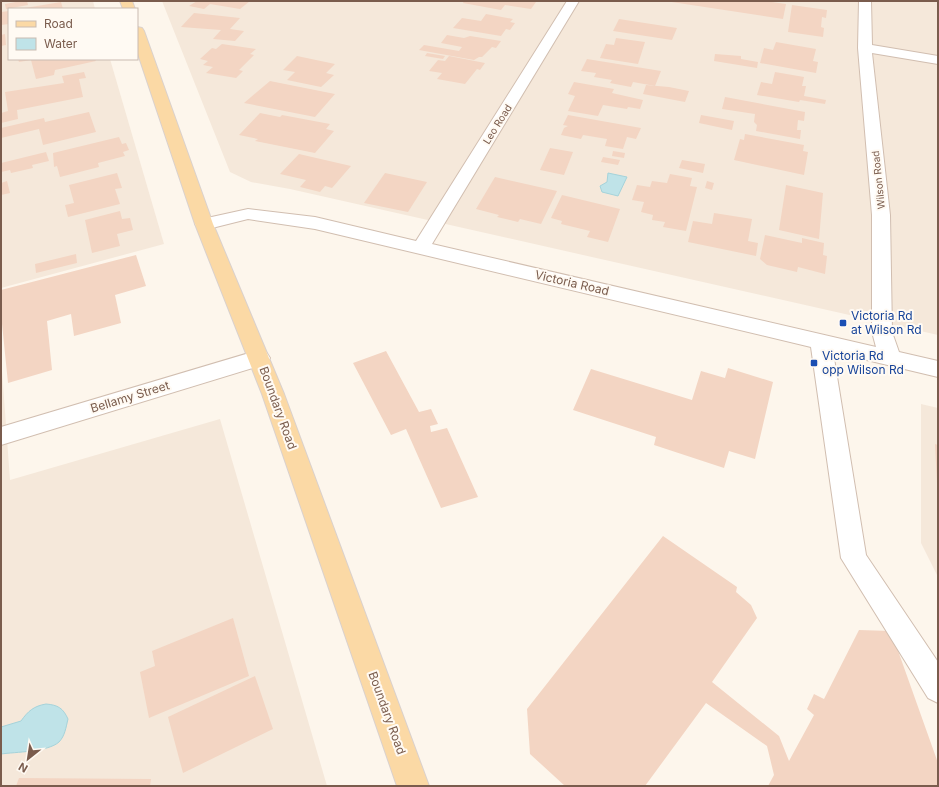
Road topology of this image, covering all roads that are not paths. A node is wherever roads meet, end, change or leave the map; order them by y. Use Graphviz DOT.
graph roads {
  1 [pos="574,1"];
  2 [pos="865,1"];
  3 [pos="138,35"];
  4 [pos="865,48"];
  5 [pos="938,60"];
  6 [pos="204,224"];
  7 [pos="421,248"];
  8 [pos="821,342"];
  9 [pos="260,358"];
  10 [pos="890,358"];
  11 [pos="938,369"];
  12 [pos="1,436"];
  13 [pos="938,688"];
  14 [pos="413,786"];
  1 -- 7 [label="street, Leo Road"];
  2 -- 4 [label="street, Wilson Road"];
  3 -- 6 [label="main road, Boundary Road"];
  4 -- 5 [label="street"];
  4 -- 10 [label="street, Wilson Road"];
  6 -- 7 [label="street, Victoria Road"];
  6 -- 9 [label="main road, Boundary Road"];
  7 -- 8 [label="street, Victoria Road"];
  8 -- 10 [label="street, Victoria Road"];
  8 -- 13 [label="street"];
  9 -- 12 [label="street, Bellamy Street"];
  9 -- 14 [label="main road, Boundary Road"];
  10 -- 11 [label="street, Victoria Road"];
}
